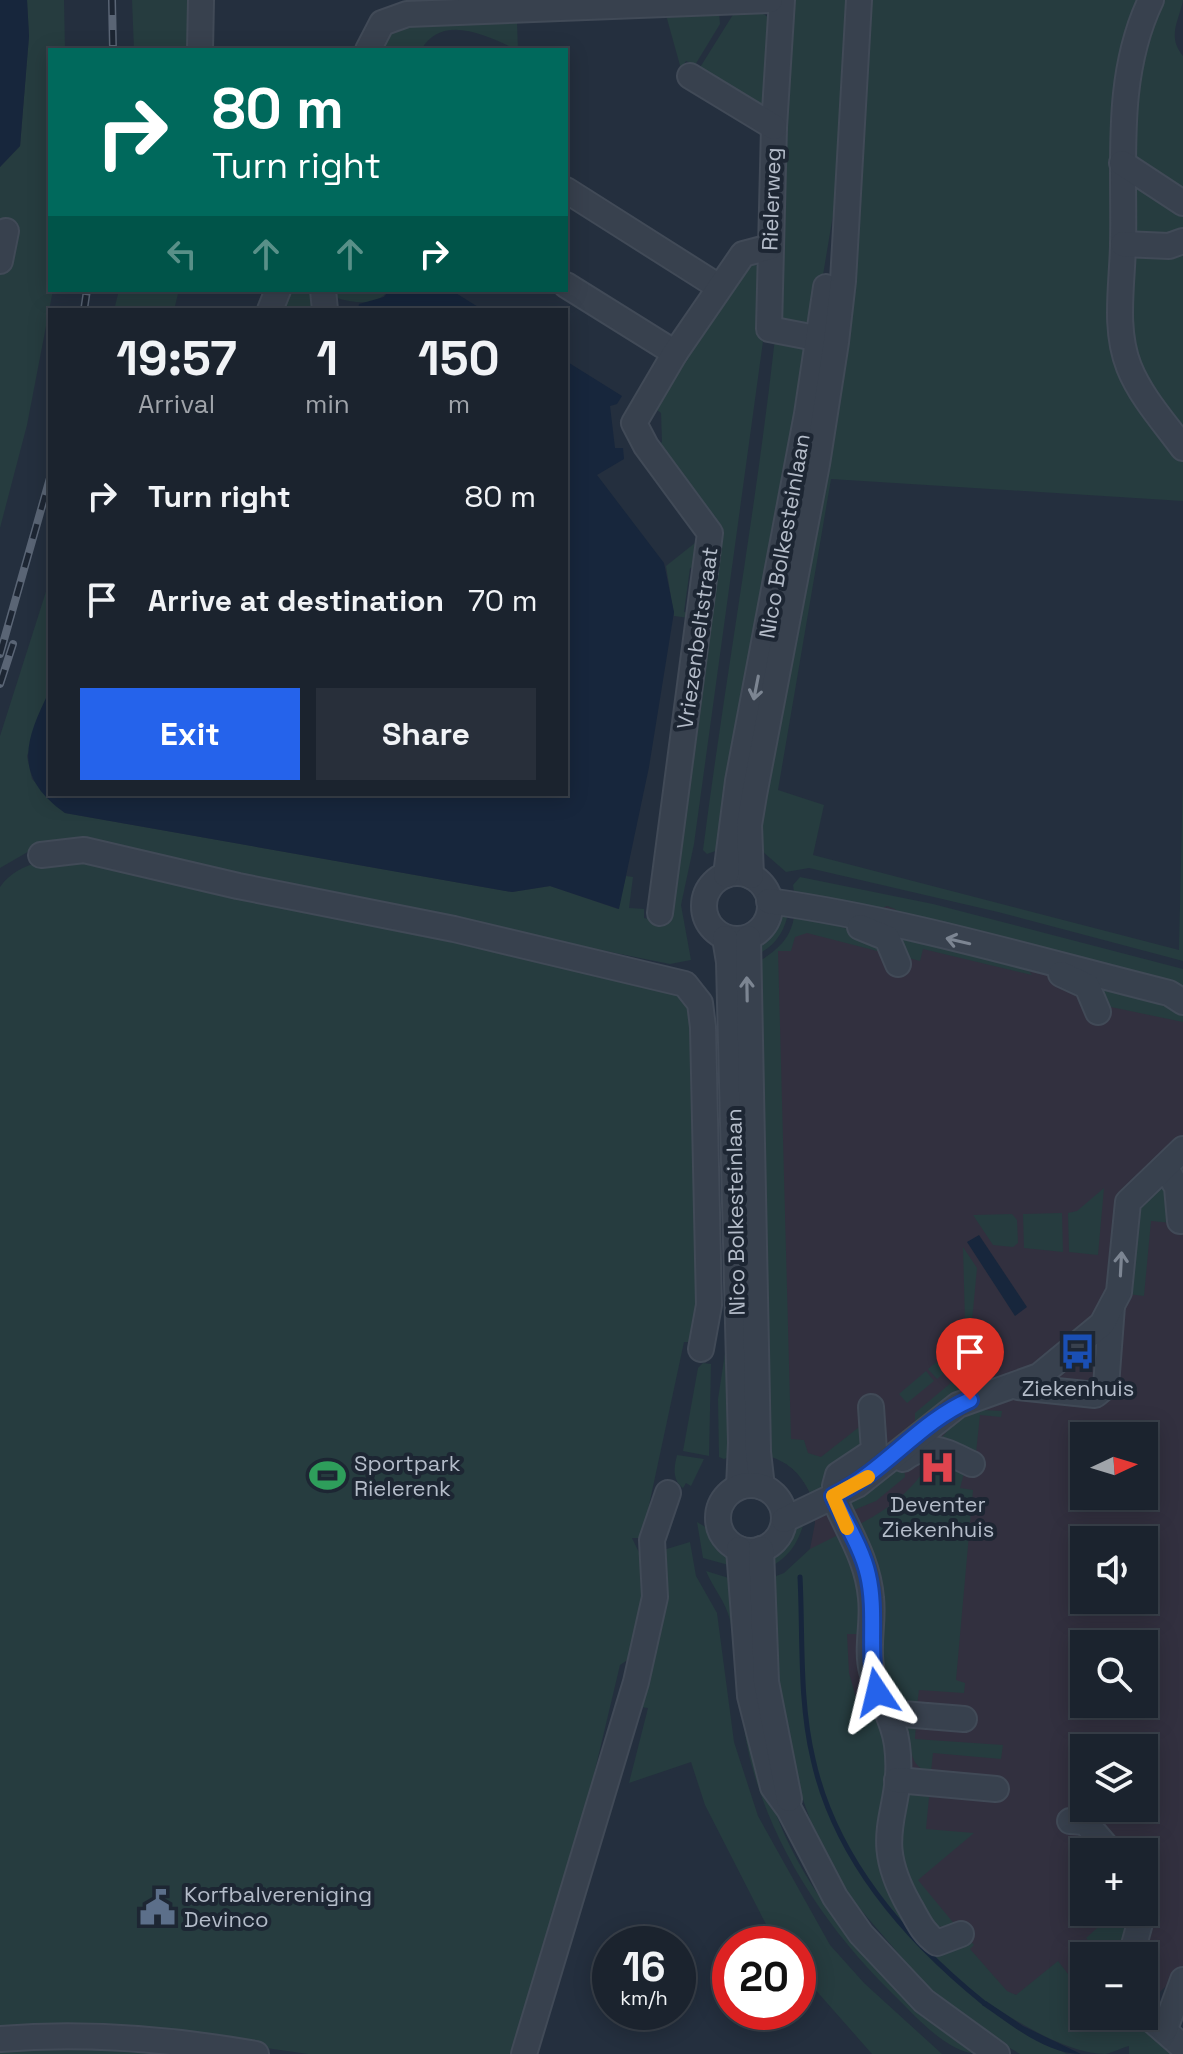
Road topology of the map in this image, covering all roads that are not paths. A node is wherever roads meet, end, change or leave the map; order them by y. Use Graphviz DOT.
graph roads {
  1 [pos="201,0"];
  2 [pos="770,0"];
  3 [pos="782,0"];
  4 [pos="859,0"];
  5 [pos="1151,0"];
  6 [pos="580,4"];
  7 [pos="200,48"];
  8 [pos="369,48"];
  9 [pos="690,76"];
  10 [pos="774,127"];
  11 [pos="1122,163"];
  12 [pos="568,191"];
  13 [pos="1183,203"];
  14 [pos="6,231"];
  15 [pos="1183,241"];
  16 [pos="1123,244"];
  17 [pos="770,247"];
  18 [pos="0,261"];
  19 [pos="568,286"];
  20 [pos="719,287"];
  21 [pos="827,340"];
  22 [pos="675,353"];
  23 [pos="1183,448"];
  24 [pos="41,855"];
  25 [pos="726,875"];
  26 [pos="751,876"];
  27 [pos="769,901"];
  28 [pos="827,910"];
  29 [pos="660,913"];
  30 [pos="736,938"];
  31 [pos="1034,959"];
  32 [pos="898,964"];
  33 [pos="1183,1002"];
  34 [pos="1098,1012"];
  35 [pos="1183,1149"];
  36 [pos="1165,1167"];
  37 [pos="1180,1221"];
  38 [pos="1112,1304"];
  39 [pos="701,1349"];
  40 [pos="1012,1387"];
  41 [pos="917,1438"];
  42 [pos="880,1457"];
  43 [pos="750,1487"];
  44 [pos="842,1489"];
  45 [pos="668,1493"];
  46 [pos="784,1520"];
  47 [pos="750,1549"];
  48 [pos="890,1713"];
  49 [pos="964,1719"];
  50 [pos="897,1780"];
  51 [pos="996,1789"];
  52 [pos="1085,1822"];
  53 [pos="1099,1838"];
  54 [pos="961,1934"];
  55 [pos="1183,1980"];
  56 [pos="1158,2024"];
  57 [pos="1165,2029"];
  58 [pos="0,2039"];
  59 [pos="1183,2047"];
  60 [pos="256,2054"];
  61 [pos="524,2054"];
  62 [pos="997,2054"];
  1 -- 7 [label="street"];
  2 -- 6 [label="street"];
  3 -- 10 [label="street, Rielerweg"];
  4 -- 21 [label="street, Nico Bolkesteinlaan"];
  5 -- 11 [label="street"];
  6 -- 8 [label="street"];
  9 -- 10 [label="street"];
  10 -- 17 [label="street, Rielerweg"];
  11 -- 13 [label="street"];
  11 -- 16 [label="street"];
  12 -- 20 [label="street"];
  14 -- 18 [label="street"];
  15 -- 16 [label="street"];
  16 -- 23 [label="street"];
  17 -- 20 [label="street, Vriezenbeltstraat"];
  17 -- 21 [label="street, Rielerweg"];
  19 -- 22 [label="street"];
  20 -- 22 [label="street, Vriezenbeltstraat"];
  21 -- 25 [label="street, Nico Bolkesteinlaan, one-way"];
  21 -- 26 [label="street, Nico Bolkesteinlaan"];
  22 -- 29 [label="street, Vriezenbeltstraat"];
  24 -- 39 [label="street"];
  25 -- 26 [label="street"];
  25 -- 30 [label="street"];
  26 -- 27 [label="street"];
  27 -- 28 [label="street"];
  27 -- 30 [label="street"];
  31 -- 28 [label="street, one-way"];
  28 -- 32 [label="street"];
  30 -- 43 [label="street, Nico Bolkesteinlaan"];
  31 -- 33 [label="street"];
  31 -- 34 [label="street"];
  35 -- 36 [label="street"];
  36 -- 37 [label="street"];
  38 -- 36 [label="street, one-way"];
  38 -- 40 [label="street"];
  38 -- 40 [label="street"];
  40 -- 41 [label="street"];
  41 -- 44 [label="street"];
  41 -- 44 [label="street"];
  42 -- 44 [label="street"];
  43 -- 46 [label="street"];
  43 -- 47 [label="street"];
  44 -- 46 [label="street"];
  44 -- 48 [label="street"];
  45 -- 61 [label="street"];
  46 -- 47 [label="street"];
  47 -- 62 [label="street"];
  48 -- 49 [label="street"];
  48 -- 50 [label="street"];
  50 -- 51 [label="street"];
  50 -- 54 [label="street"];
  52 -- 53 [label="street"];
  55 -- 57 [label="street"];
  56 -- 57 [label="street"];
  57 -- 59 [label="street"];
  58 -- 60 [label="street"];
}
